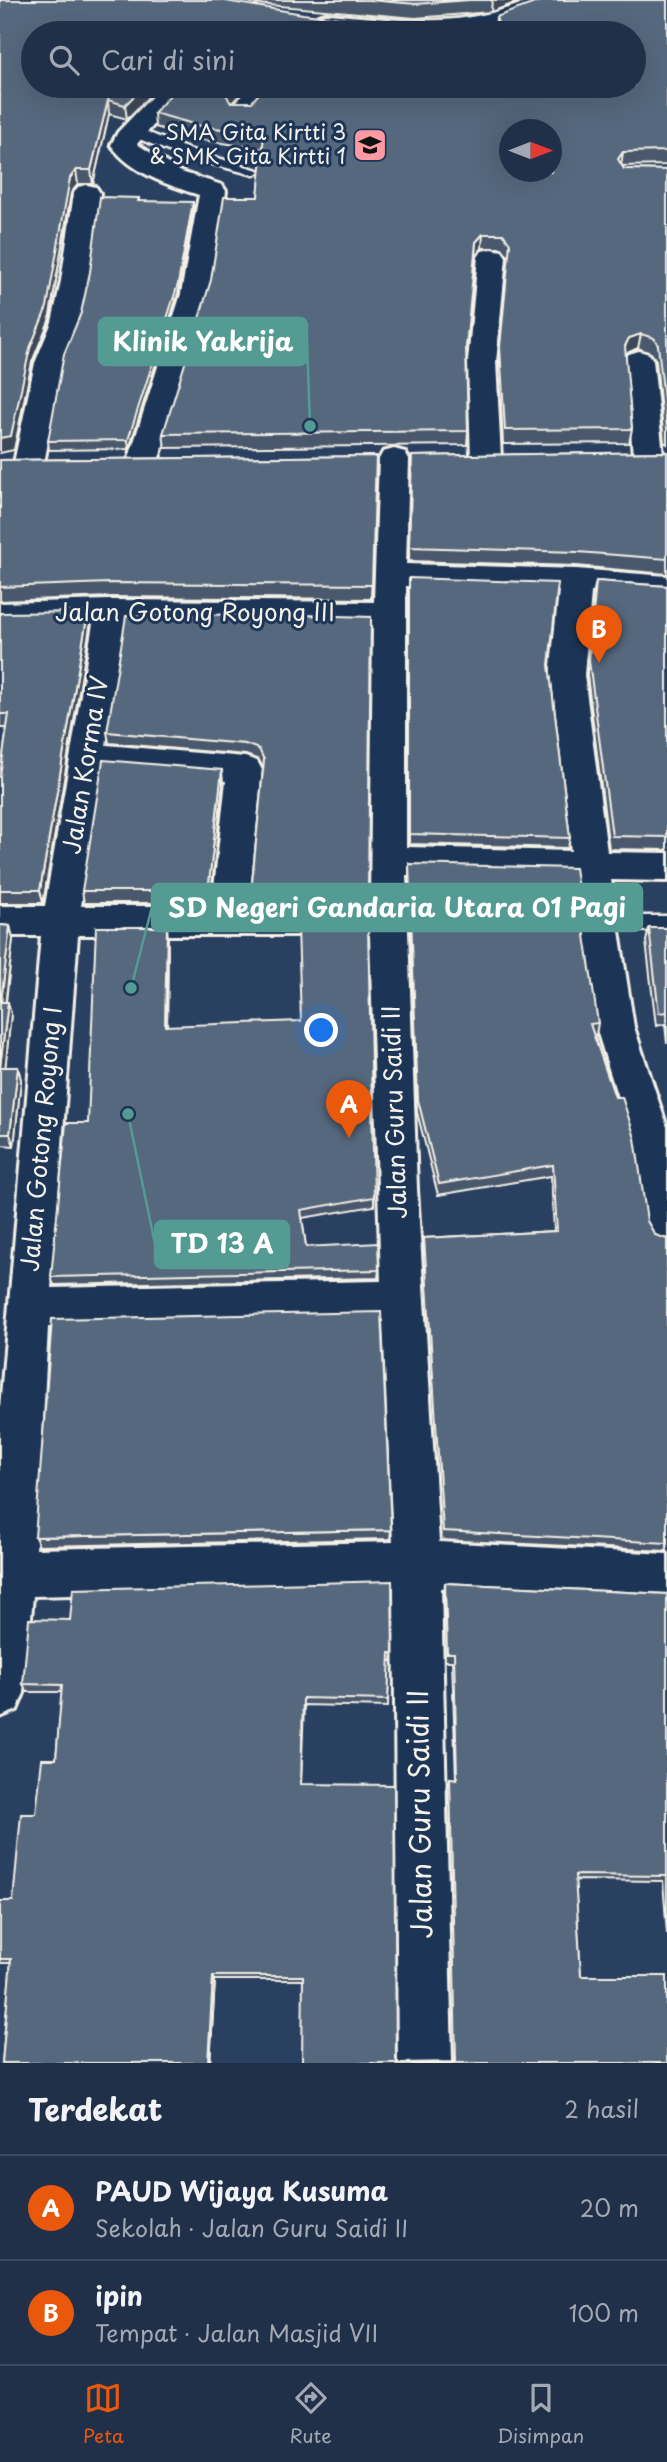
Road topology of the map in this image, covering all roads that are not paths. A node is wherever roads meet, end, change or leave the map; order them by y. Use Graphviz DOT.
graph roads {
  1 [pos="551,0"];
  2 [pos="498,21"];
  3 [pos="164,98"];
  4 [pos="253,98"];
  5 [pos="242,110"];
  6 [pos="132,131"];
  7 [pos="254,172"];
  8 [pos="87,193"];
  9 [pos="492,257"];
  10 [pos="639,360"];
  11 [pos="646,455"];
  12 [pos="394,459"];
  13 [pos="486,459"];
  14 [pos="144,461"];
  15 [pos="28,463"];
  16 [pos="390,575"];
  17 [pos="576,580"];
  18 [pos="667,587"];
  19 [pos="111,611"];
  20 [pos="0,614"];
  21 [pos="390,614"];
  22 [pos="87,756"];
  23 [pos="390,860"];
  24 [pos="591,865"];
  25 [pos="667,867"];
  26 [pos="61,919"];
  27 [pos="0,920"];
  28 [pos="229,920"];
  29 [pos="388,920"];
  30 [pos="642,923"];
  31 [pos="667,924"];
  32 [pos="667,1231"];
  33 [pos="403,1300"];
  34 [pos="28,1308"];
  35 [pos="416,1564"];
  36 [pos="12,1573"];
  37 [pos="667,1577"];
  38 [pos="0,1693"];
  39 [pos="425,2063"];
  1 -- 2 [label="street"];
  3 -- 6 [label="street"];
  4 -- 5 [label="street"];
  6 -- 7 [label="lane"];
  6 -- 14 [label="street"];
  8 -- 15 [label="street"];
  9 -- 13 [label="street"];
  10 -- 11 [label="street"];
  12 -- 16 [label="street, Jalan Guru Saidi II"];
  16 -- 17 [label="street"];
  16 -- 21 [label="street, Jalan Guru Saidi II"];
  17 -- 18 [label="street"];
  17 -- 24 [label="street"];
  19 -- 20 [label="street, Jalan Gotong Royong III"];
  19 -- 21 [label="street, Jalan Gotong Royong III"];
  19 -- 22 [label="street, Jalan Korma IV"];
  21 -- 23 [label="street, Jalan Guru Saidi II"];
  22 -- 26 [label="street, Jalan Korma IV"];
  22 -- 28 [label="street"];
  23 -- 24 [label="street"];
  23 -- 29 [label="street, Jalan Guru Saidi II"];
  24 -- 25 [label="street"];
  24 -- 32 [label="street"];
  26 -- 27 [label="street"];
  26 -- 28 [label="street"];
  26 -- 34 [label="street, Jalan Gotong Royong I"];
  28 -- 29 [label="street"];
  29 -- 33 [label="street, Jalan Guru Saidi II"];
  30 -- 31 [label="lane"];
  33 -- 34 [label="street"];
  33 -- 35 [label="street, Jalan Guru Saidi II"];
  34 -- 36 [label="street, Jalan Gotong Royong I"];
  35 -- 36 [label="street"];
  35 -- 37 [label="street"];
  35 -- 39 [label="street, Jalan Guru Saidi II"];
  36 -- 38 [label="street, Jalan Gotong Royong I"];
}
